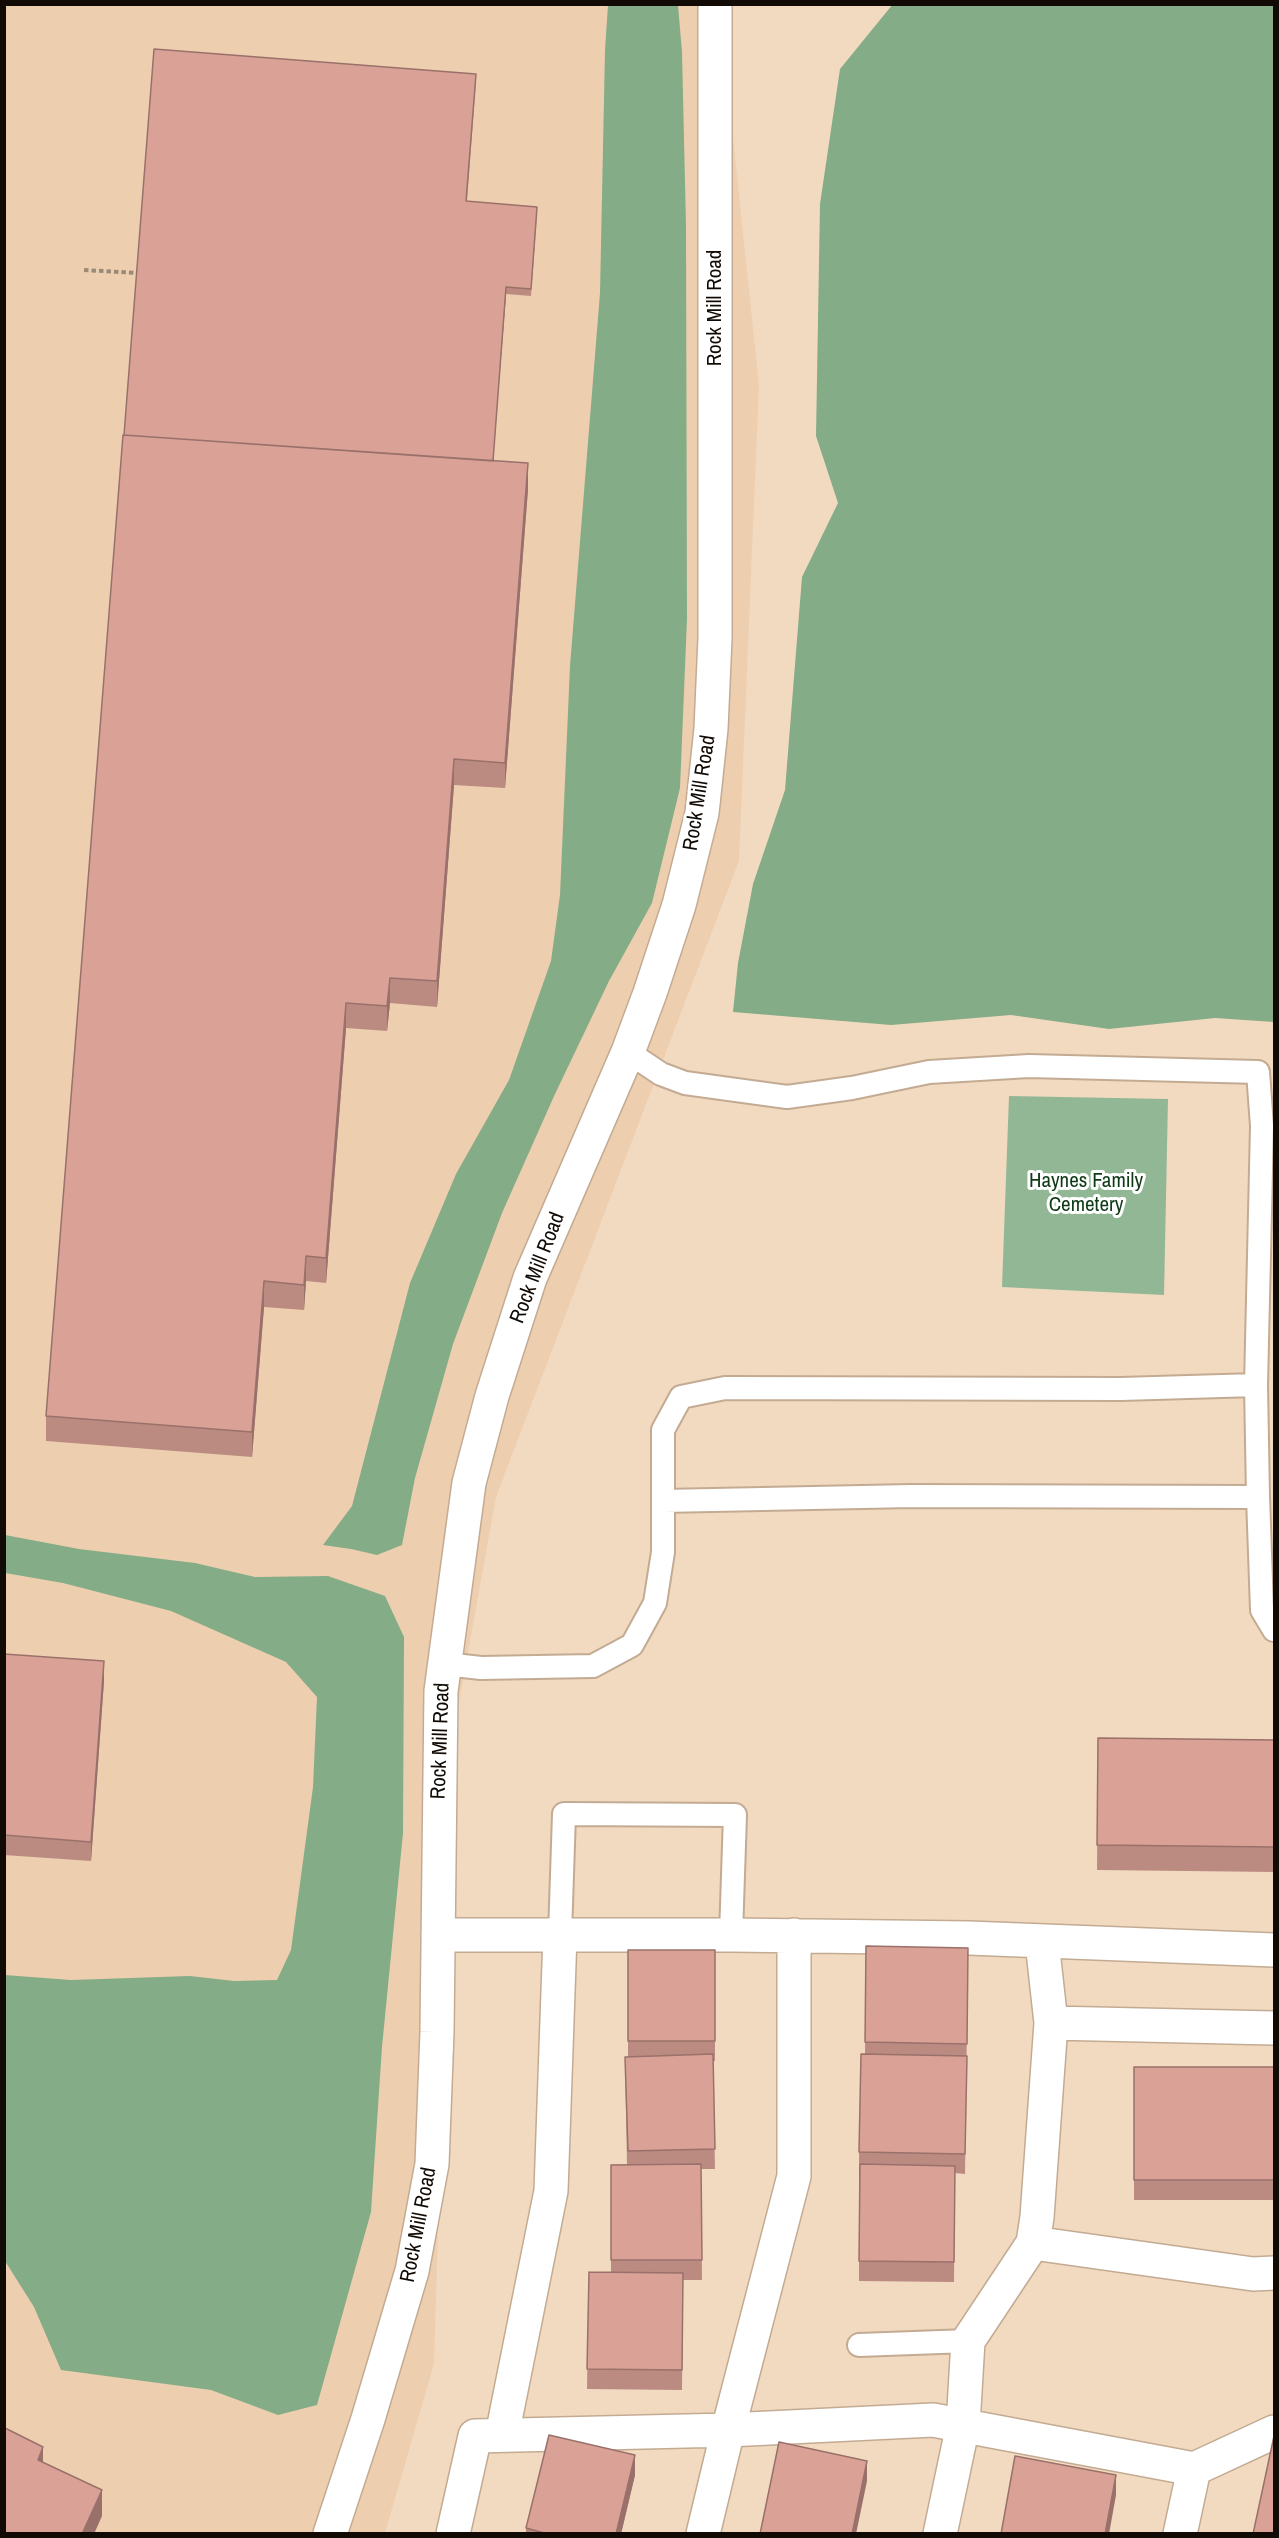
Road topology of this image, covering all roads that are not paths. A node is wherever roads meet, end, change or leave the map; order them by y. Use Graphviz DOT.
graph roads {
  1 [pos="715,4"];
  2 [pos="628,1052"];
  3 [pos="1267,1074"];
  4 [pos="1256,1385"];
  5 [pos="1258,1497"];
  6 [pos="663,1501"];
  7 [pos="1275,1630"];
  8 [pos="445,1664"];
  9 [pos="438,1935"];
  10 [pos="560,1935"];
  11 [pos="731,1935"];
  12 [pos="794,1935"];
  13 [pos="1042,1942"];
  14 [pos="1275,1950"];
  15 [pos="1051,2024"];
  16 [pos="1275,2028"];
  17 [pos="1033,2243"];
  18 [pos="1275,2273"];
  19 [pos="968,2341"];
  20 [pos="859,2345"];
  21 [pos="963,2425"];
  22 [pos="728,2430"];
  23 [pos="1275,2432"];
  24 [pos="502,2435"];
  25 [pos="1194,2469"];
  26 [pos="330,2534"];
  27 [pos="453,2534"];
  28 [pos="703,2534"];
  29 [pos="940,2534"];
  30 [pos="1180,2534"];
  1 -- 2 [label="street, Rock Mill Road"];
  2 -- 3 [label="lane"];
  2 -- 8 [label="street, Rock Mill Road"];
  3 -- 4 [label="lane"];
  4 -- 5 [label="lane"];
  4 -- 6 [label="lane"];
  5 -- 6 [label="lane"];
  5 -- 7 [label="lane"];
  6 -- 8 [label="lane"];
  8 -- 9 [label="street, Rock Mill Road"];
  9 -- 10 [label="street"];
  9 -- 26 [label="street, Rock Mill Road"];
  10 -- 11 [label="street"];
  10 -- 11 [label="lane"];
  10 -- 24 [label="street"];
  11 -- 12 [label="street"];
  12 -- 13 [label="street"];
  12 -- 22 [label="street"];
  13 -- 14 [label="street"];
  13 -- 15 [label="street"];
  15 -- 16 [label="street"];
  15 -- 17 [label="street"];
  17 -- 18 [label="street"];
  17 -- 19 [label="street"];
  19 -- 20 [label="lane"];
  19 -- 21 [label="street"];
  21 -- 22 [label="street"];
  21 -- 25 [label="street"];
  21 -- 29 [label="street"];
  22 -- 24 [label="street"];
  22 -- 28 [label="street"];
  23 -- 25 [label="street"];
  24 -- 27 [label="street"];
  25 -- 30 [label="street"];
}
